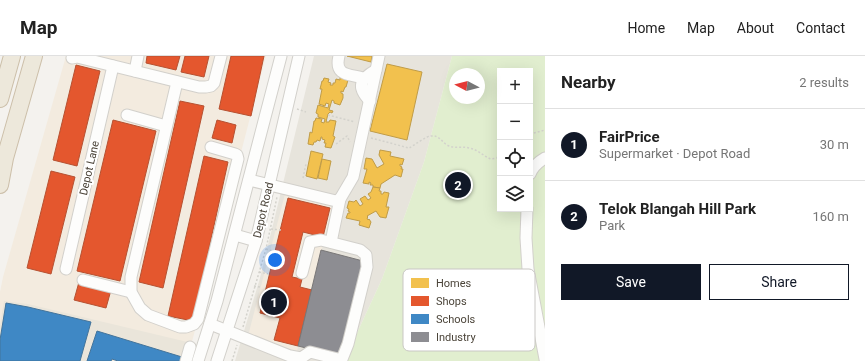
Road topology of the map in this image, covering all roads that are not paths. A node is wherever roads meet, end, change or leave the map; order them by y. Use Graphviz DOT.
graph roads {
  1 [pos="12,56"];
  2 [pos="34,56"];
  3 [pos="138,56"];
  4 [pos="221,56"];
  5 [pos="281,56"];
  6 [pos="299,56"];
  7 [pos="339,56"];
  8 [pos="379,56"];
  9 [pos="72,58"];
  10 [pos="113,66"];
  11 [pos="376,70"];
  12 [pos="135,72"];
  13 [pos="364,78"];
  14 [pos="177,82"];
  15 [pos="0,99"];
  16 [pos="370,101"];
  17 [pos="127,115"];
  18 [pos="166,126"];
  19 [pos="211,147"];
  20 [pos="545,158"];
  21 [pos="533,170"];
  22 [pos="249,180"];
  23 [pos="0,185"];
  24 [pos="274,187"];
  25 [pos="340,199"];
  26 [pos="527,212"];
  27 [pos="235,235"];
  28 [pos="256,240"];
  29 [pos="331,242"];
  30 [pos="66,269"];
  31 [pos="528,269"];
  32 [pos="302,274"];
  33 [pos="83,280"];
  34 [pos="131,292"];
  35 [pos="535,306"];
  36 [pos="210,324"];
  37 [pos="226,332"];
  38 [pos="190,347"];
  39 [pos="290,359"];
  40 [pos="545,359"];
  41 [pos="186,361"];
  42 [pos="198,361"];
  43 [pos="217,361"];
  1 -- 15 [label="highway"];
  2 -- 23 [label="highway"];
  3 -- 12 [label="street"];
  4 -- 14 [label="street"];
  5 -- 22 [label="street, Depot Road"];
  6 -- 24 [label="street, Depot Road"];
  7 -- 13 [label="street"];
  8 -- 11 [label="street"];
  9 -- 10 [label="street"];
  10 -- 12 [label="street"];
  10 -- 30 [label="street, Depot Lane"];
  11 -- 13 [label="street"];
  11 -- 16 [label="street"];
  12 -- 14 [label="street"];
  13 -- 16 [label="street"];
  14 -- 18 [label="street"];
  16 -- 25 [label="street"];
  17 -- 18 [label="street"];
  18 -- 34 [label="street"];
  19 -- 34 [label="street"];
  20 -- 21 [label="street"];
  22 -- 24 [label="street"];
  22 -- 27 [label="street, Depot Road"];
  24 -- 25 [label="street"];
  24 -- 28 [label="street, Depot Road"];
  25 -- 29 [label="street"];
  26 -- 31 [label="street"];
  27 -- 28 [label="street"];
  27 -- 36 [label="street, Depot Road"];
  28 -- 37 [label="street, Depot Road"];
  29 -- 32 [label="street"];
  29 -- 39 [label="street"];
  33 -- 34 [label="street"];
  35 -- 40 [label="street"];
  36 -- 37 [label="street"];
  36 -- 42 [label="street, Depot Road"];
  37 -- 39 [label="street"];
  37 -- 43 [label="street, Depot Road"];
  38 -- 41 [label="street"];
}
